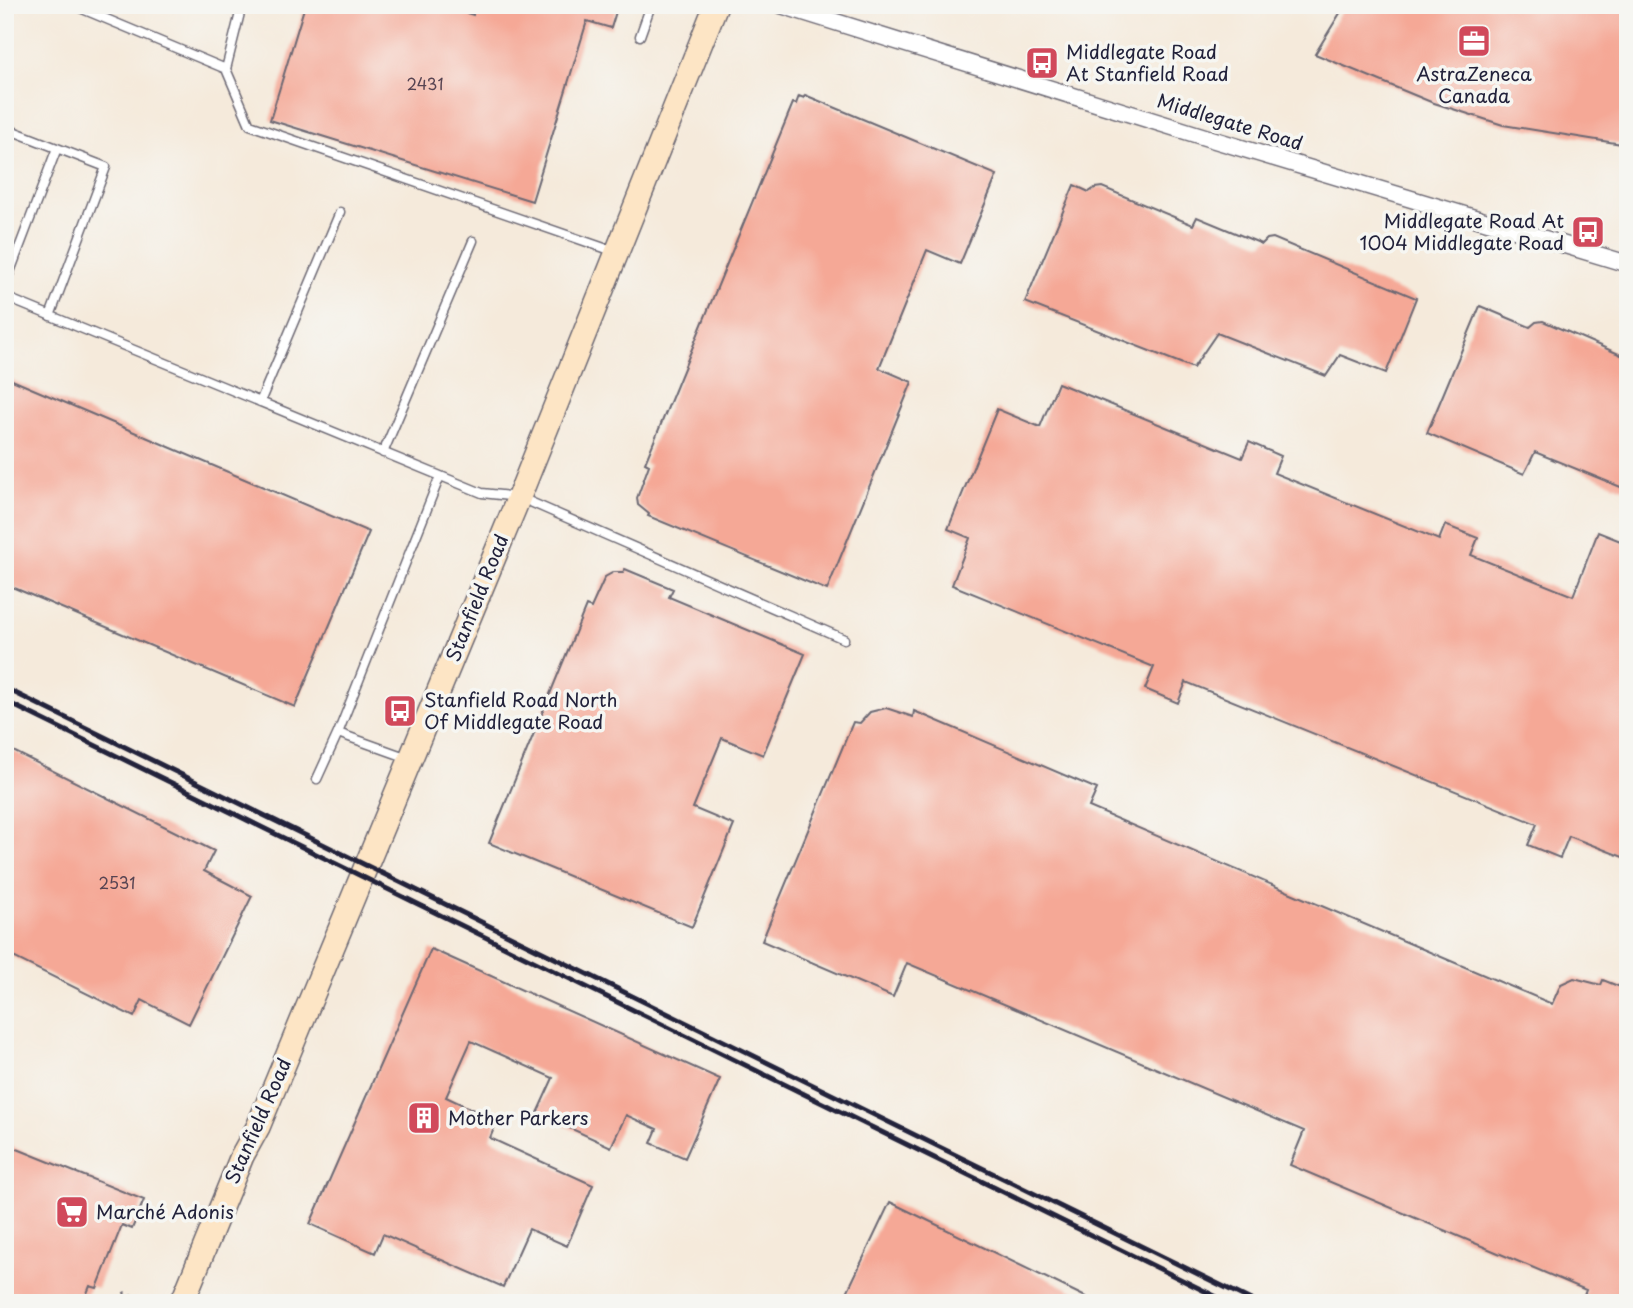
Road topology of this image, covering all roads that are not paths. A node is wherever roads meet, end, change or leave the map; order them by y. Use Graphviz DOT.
graph roads {
  1 [pos="80,5"];
  2 [pos="242,5"];
  3 [pos="651,5"];
  4 [pos="716,5"];
  5 [pos="781,5"];
  6 [pos="640,36"];
  7 [pos="226,69"];
  8 [pos="7,129"];
  9 [pos="5,139"];
  10 [pos="57,148"];
  11 [pos="340,212"];
  12 [pos="473,241"];
  13 [pos="617,253"];
  14 [pos="1628,264"];
  15 [pos="5,285"];
  16 [pos="5,297"];
  17 [pos="50,316"];
  18 [pos="260,402"];
  19 [pos="383,453"];
  20 [pos="440,476"];
  21 [pos="519,496"];
  22 [pos="844,639"];
  23 [pos="338,733"];
  24 [pos="411,759"];
  25 [pos="317,779"];
  26 [pos="181,1303"];
  1 -- 7 [label="lane"];
  2 -- 7 [label="lane"];
  3 -- 6 [label="lane"];
  4 -- 13 [label="street, Stanfield Road"];
  5 -- 14 [label="street, Middlegate Road"];
  7 -- 13 [label="lane"];
  8 -- 9 [label="lane"];
  8 -- 10 [label="lane"];
  10 -- 15 [label="lane"];
  10 -- 17 [label="lane"];
  11 -- 18 [label="lane"];
  12 -- 19 [label="lane"];
  13 -- 21 [label="street, Stanfield Road"];
  16 -- 17 [label="lane"];
  17 -- 18 [label="lane"];
  18 -- 19 [label="lane"];
  19 -- 20 [label="lane"];
  20 -- 21 [label="lane"];
  20 -- 23 [label="lane"];
  21 -- 22 [label="lane"];
  21 -- 24 [label="street, Stanfield Road"];
  23 -- 24 [label="lane"];
  23 -- 25 [label="lane"];
  24 -- 26 [label="street, Stanfield Road"];
}
